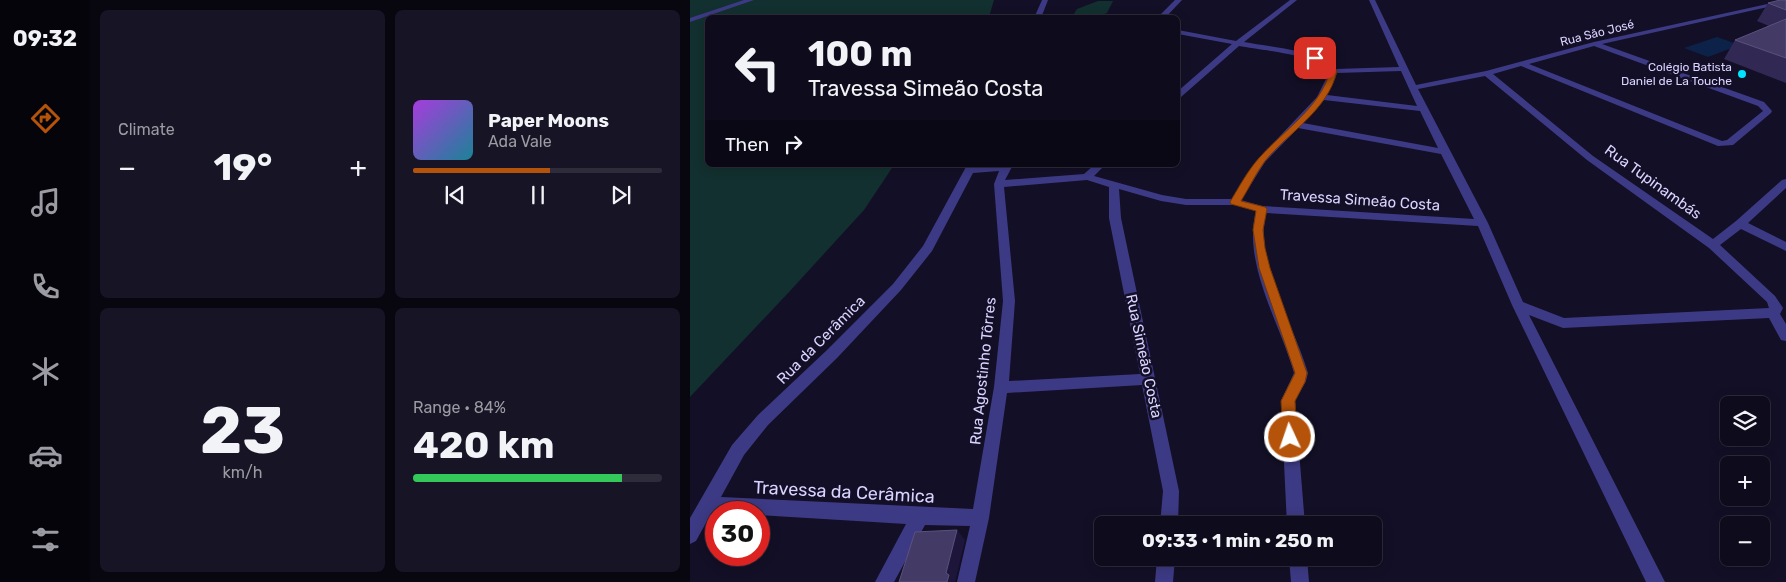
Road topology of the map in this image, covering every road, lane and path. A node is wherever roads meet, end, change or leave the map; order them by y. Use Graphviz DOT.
graph roads {
  1 [pos="751,0"];
  2 [pos="1045,0"];
  3 [pos="1179,0"];
  4 [pos="1294,0"];
  5 [pos="1372,0"];
  6 [pos="1786,1"];
  7 [pos="705,15"];
  8 [pos="705,15"];
  9 [pos="1038,15"];
  10 [pos="1163,15"];
  11 [pos="690,20"];
  12 [pos="1180,32"];
  13 [pos="1238,43"];
  14 [pos="1594,44"];
  15 [pos="1522,64"];
  16 [pos="1404,70"];
  17 [pos="1334,71"];
  18 [pos="1487,73"];
  19 [pos="1413,88"];
  20 [pos="1180,93"];
  21 [pos="1321,97"];
  22 [pos="1423,109"];
  23 [pos="1297,125"];
  24 [pos="1446,152"];
  25 [pos="971,167"];
  26 [pos="1007,167"];
  27 [pos="1098,167"];
  28 [pos="1087,177"];
  29 [pos="999,184"];
  30 [pos="1785,184"];
  31 [pos="1114,186"];
  32 [pos="1235,202"];
  33 [pos="1262,209"];
  34 [pos="1482,223"];
  35 [pos="1740,224"];
  36 [pos="1713,245"];
  37 [pos="1786,247"];
  38 [pos="1518,305"];
  39 [pos="1773,313"];
  40 [pos="1786,322"];
  41 [pos="1786,336"];
  42 [pos="1148,379"];
  43 [pos="1001,387"];
  44 [pos="708,501"];
  45 [pos="705,506"];
  46 [pos="770,508"];
  47 [pos="920,516"];
  48 [pos="1170,516"];
  49 [pos="1295,516"];
  50 [pos="980,518"];
  51 [pos="690,535"];
  52 [pos="1165,566"];
  53 [pos="1299,566"];
  54 [pos="884,582"];
  55 [pos="966,582"];
  56 [pos="1164,582"];
  57 [pos="1300,582"];
  58 [pos="1656,582"];
  1 -- 8 [label="street"];
  2 -- 9 [label="street"];
  3 -- 10 [label="street"];
  4 -- 13 [label="street"];
  5 -- 16 [label="street"];
  6 -- 14 [label="street, Rua São José"];
  7 -- 11 [label="street"];
  12 -- 13 [label="street"];
  13 -- 17 [label="street"];
  13 -- 20 [label="street"];
  14 -- 15 [label="street, Rua São José"];
  14 -- 15 [label="street"];
  15 -- 18 [label="street, Rua São José"];
  16 -- 17 [label="street"];
  16 -- 19 [label="street"];
  17 -- 21 [label="street"];
  18 -- 19 [label="street, Rua São José"];
  18 -- 36 [label="street, Rua Tupinambás"];
  19 -- 22 [label="street"];
  21 -- 22 [label="street"];
  21 -- 23 [label="street"];
  22 -- 24 [label="street"];
  23 -- 24 [label="street"];
  23 -- 32 [label="street"];
  24 -- 34 [label="street"];
  25 -- 44 [label="street, Rua da Cerâmica"];
  26 -- 29 [label="street, Rua Agostinho Tôrres"];
  27 -- 28 [label="street"];
  28 -- 29 [label="street, Travessa Simeão Costa"];
  28 -- 31 [label="street, Travessa Simeão Costa"];
  29 -- 43 [label="street, Rua Agostinho Tôrres"];
  30 -- 35 [label="street"];
  31 -- 32 [label="street, Travessa Simeão Costa"];
  31 -- 42 [label="street, Rua Simeão Costa"];
  32 -- 33 [label="street, Travessa Simeão Costa"];
  33 -- 34 [label="street, Travessa Simeão Costa"];
  33 -- 49 [label="street"];
  34 -- 38 [label="street"];
  35 -- 36 [label="street"];
  35 -- 37 [label="street"];
  36 -- 39 [label="street, Rua Tupinambás"];
  38 -- 39 [label="street"];
  38 -- 58 [label="street"];
  39 -- 40 [label="street"];
  39 -- 41 [label="street"];
  42 -- 43 [label="street"];
  42 -- 48 [label="street, Rua Simeão Costa"];
  43 -- 50 [label="street, Rua Agostinho Tôrres"];
  45 -- 51 [label="street, Rua da Cerâmica"];
  46 -- 47 [label="street, Travessa da Cerâmica"];
  47 -- 50 [label="street, Travessa da Cerâmica"];
  47 -- 54 [label="street"];
  50 -- 55 [label="street, Rua Agostinho Tôrres"];
  52 -- 56 [label="street"];
  53 -- 57 [label="street"];
}
